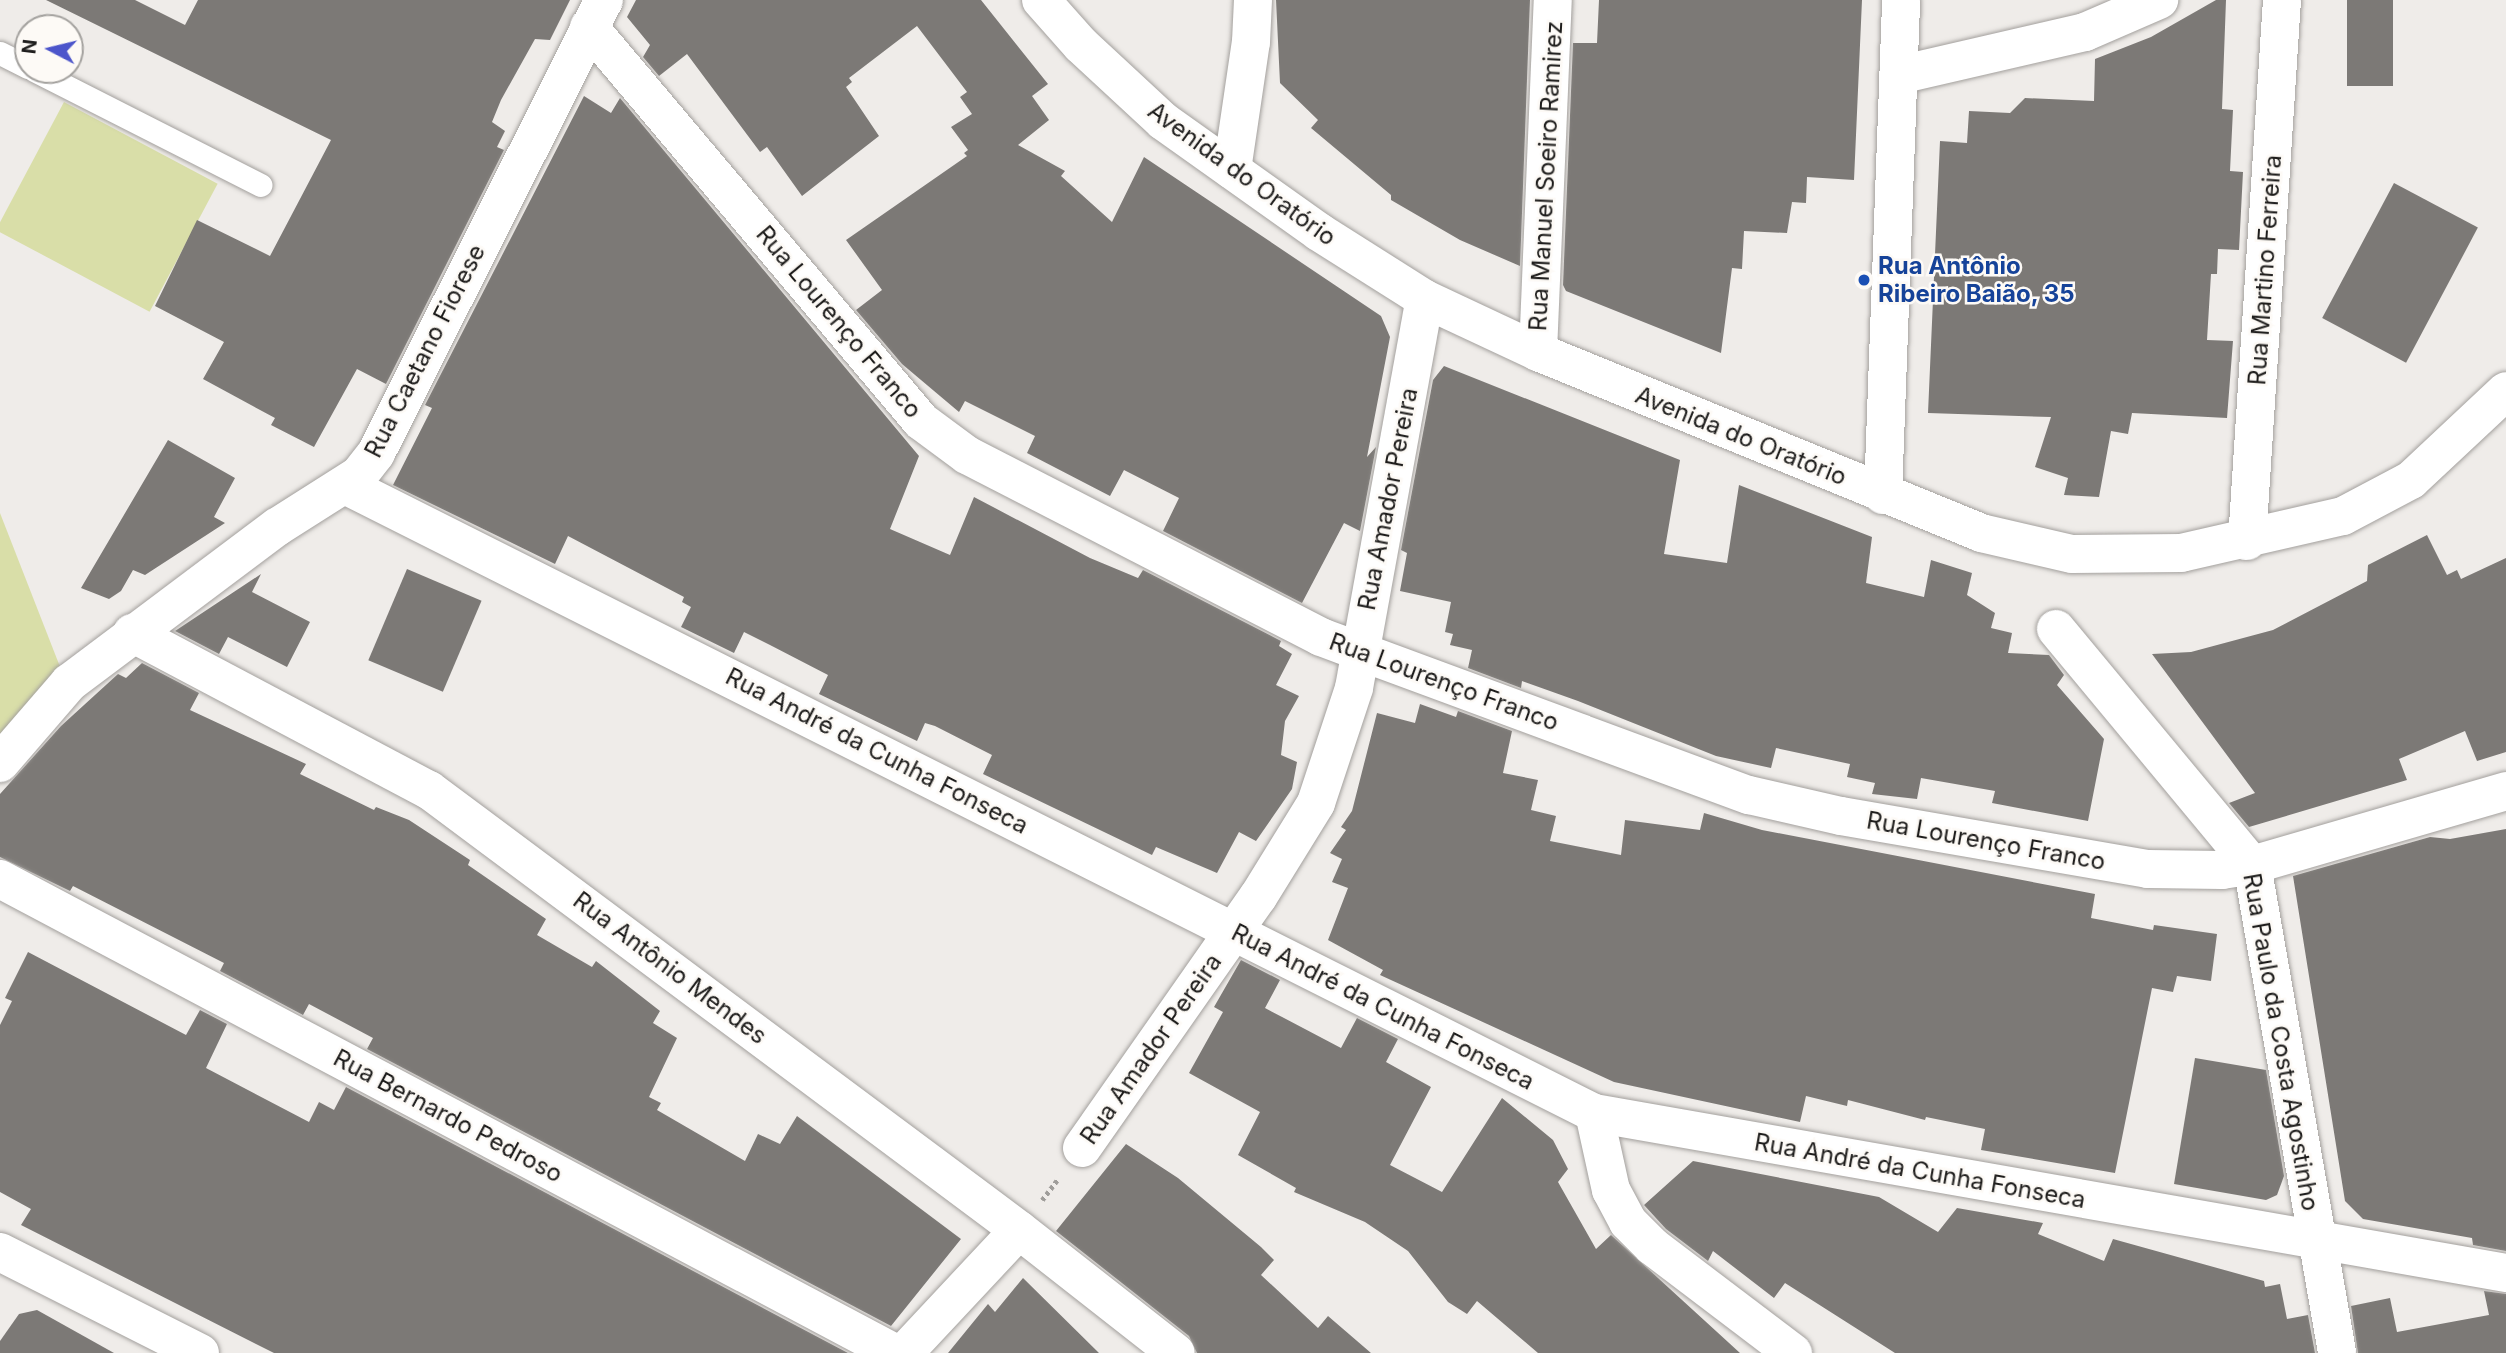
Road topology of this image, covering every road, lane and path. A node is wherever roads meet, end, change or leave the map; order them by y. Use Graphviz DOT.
graph roads {
  1 [pos="1041,0"];
  2 [pos="1253,0"];
  3 [pos="1553,0"];
  4 [pos="1901,0"];
  5 [pos="2159,0"];
  6 [pos="2282,0"];
  7 [pos="597,13"];
  8 [pos="1899,75"];
  9 [pos="62,84"];
  10 [pos="1232,170"];
  11 [pos="261,185"];
  12 [pos="1425,299"];
  13 [pos="1538,352"];
  14 [pos="2506,391"];
  15 [pos="345,485"];
  16 [pos="1884,495"];
  17 [pos="2247,541"];
  18 [pos="2056,629"];
  19 [pos="132,633"];
  20 [pos="1359,651"];
  21 [pos="0,763"];
  22 [pos="2506,791"];
  23 [pos="2252,865"];
  24 [pos="0,879"];
  25 [pos="1233,932"];
  26 [pos="1594,1113"];
  27 [pos="1082,1148"];
  28 [pos="1019,1230"];
  29 [pos="2316,1241"];
  30 [pos="6,1266"];
  31 [pos="2506,1273"];
  32 [pos="200,1353"];
  33 [pos="895,1353"];
  34 [pos="904,1353"];
  35 [pos="1176,1353"];
  36 [pos="1793,1353"];
  37 [pos="2337,1353"];
  1 -- 10 [label="street, Avenida do Oratório"];
  2 -- 10 [label="street"];
  3 -- 13 [label="street, Rua Manuel Soeiro Ramirez"];
  4 -- 8 [label="street"];
  5 -- 8 [label="street"];
  6 -- 17 [label="street, Rua Martino Ferreira"];
  7 -- 15 [label="street, Rua Caetano Fiorese"];
  7 -- 20 [label="street, Rua Lourenço Franco"];
  8 -- 16 [label="street"];
  9 -- 11 [label="lane"];
  10 -- 12 [label="street, Avenida do Oratório"];
  12 -- 13 [label="street, Avenida do Oratório"];
  12 -- 20 [label="street, Rua Amador Pereira"];
  13 -- 16 [label="street, Avenida do Oratório"];
  14 -- 17 [label="street, Avenida do Oratório"];
  15 -- 19 [label="street, Rua Caetano Fiorese"];
  15 -- 25 [label="street, Rua André da Cunha Fonseca"];
  16 -- 17 [label="street, Avenida do Oratório"];
  18 -- 23 [label="street, Rua Paulo da Costa Agostinho"];
  19 -- 21 [label="street, Rua Caetano Fiorese"];
  19 -- 28 [label="street, Rua Antônio Mendes"];
  20 -- 23 [label="street, Rua Lourenço Franco"];
  20 -- 25 [label="street, Rua Amador Pereira"];
  22 -- 23 [label="street, Rua Lourenço Franco"];
  23 -- 29 [label="street, Rua Paulo da Costa Agostinho"];
  24 -- 33 [label="street, Rua Bernardo Pedroso"];
  25 -- 26 [label="street, Rua André da Cunha Fonseca"];
  25 -- 27 [label="street, Rua Amador Pereira"];
  26 -- 29 [label="street, Rua André da Cunha Fonseca"];
  26 -- 36 [label="street"];
  27 -- 28 [label="path, Rua Amador Pereira"];
  28 -- 34 [label="street"];
  28 -- 35 [label="street, Rua Antônio Mendes"];
  29 -- 31 [label="street, Rua André da Cunha Fonseca"];
  29 -- 37 [label="street, Rua Paulo da Costa Agostinho"];
  30 -- 32 [label="street"];
}
